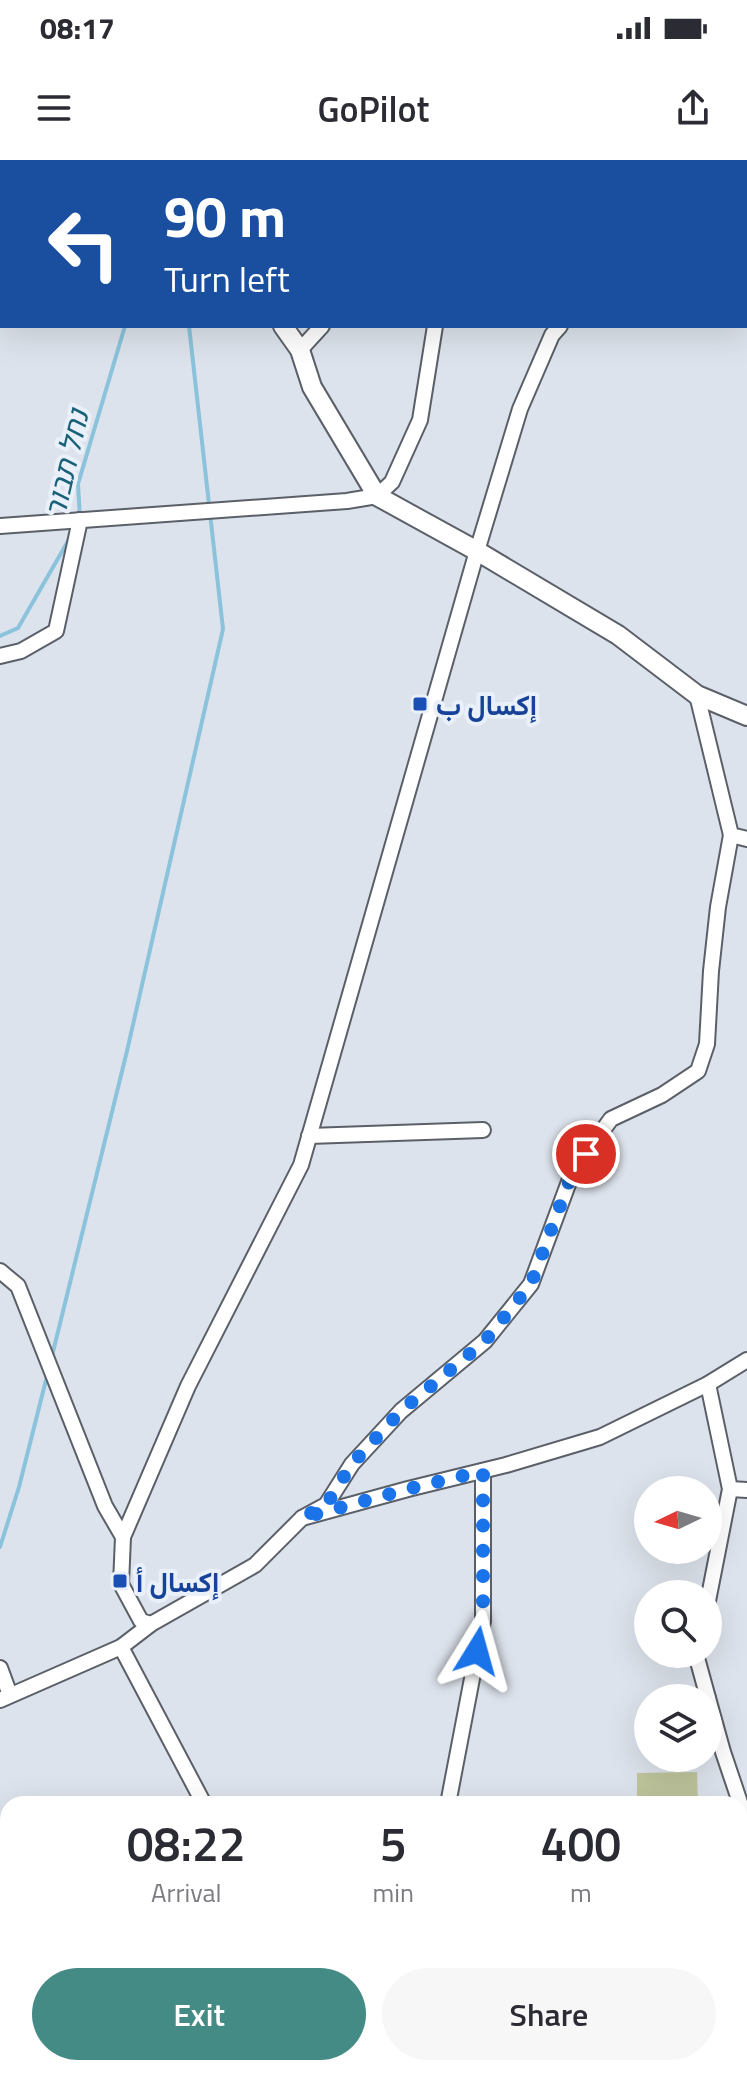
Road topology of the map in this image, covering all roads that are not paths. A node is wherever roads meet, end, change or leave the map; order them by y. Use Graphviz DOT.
graph roads {
  1 [pos="284,328"];
  2 [pos="320,328"];
  3 [pos="435,328"];
  4 [pos="558,328"];
  5 [pos="300,350"];
  6 [pos="377,496"];
  7 [pos="80,520"];
  8 [pos="0,526"];
  9 [pos="477,551"];
  10 [pos="0,656"];
  11 [pos="697,695"];
  12 [pos="747,716"];
  13 [pos="731,835"];
  14 [pos="747,839"];
  15 [pos="483,1130"];
  16 [pos="309,1136"];
  17 [pos="0,1272"];
  18 [pos="747,1360"];
  19 [pos="708,1384"];
  20 [pos="483,1471"];
  21 [pos="730,1489"];
  22 [pos="747,1490"];
  23 [pos="302,1518"];
  24 [pos="123,1537"];
  25 [pos="712,1580"];
  26 [pos="151,1624"];
  27 [pos="121,1647"];
  28 [pos="0,1668"];
  29 [pos="5,1698"];
  30 [pos="722,1748"];
  31 [pos="200,1796"];
  32 [pos="450,1796"];
  33 [pos="738,1796"];
  1 -- 5 [label="street"];
  2 -- 5 [label="street"];
  3 -- 6 [label="street"];
  4 -- 9 [label="street"];
  5 -- 6 [label="street"];
  6 -- 7 [label="street"];
  6 -- 9 [label="street"];
  7 -- 8 [label="street"];
  7 -- 10 [label="street"];
  9 -- 11 [label="street"];
  9 -- 16 [label="street"];
  11 -- 12 [label="street"];
  11 -- 13 [label="street"];
  13 -- 14 [label="street"];
  13 -- 23 [label="street"];
  15 -- 16 [label="street"];
  16 -- 24 [label="street"];
  17 -- 24 [label="street"];
  18 -- 19 [label="street"];
  19 -- 20 [label="street"];
  19 -- 21 [label="street"];
  20 -- 23 [label="street"];
  20 -- 32 [label="street"];
  21 -- 22 [label="street"];
  21 -- 25 [label="street"];
  23 -- 26 [label="street"];
  24 -- 26 [label="street"];
  26 -- 27 [label="street"];
  27 -- 29 [label="street"];
  27 -- 31 [label="street"];
  28 -- 29 [label="street"];
  30 -- 33 [label="street"];
}
